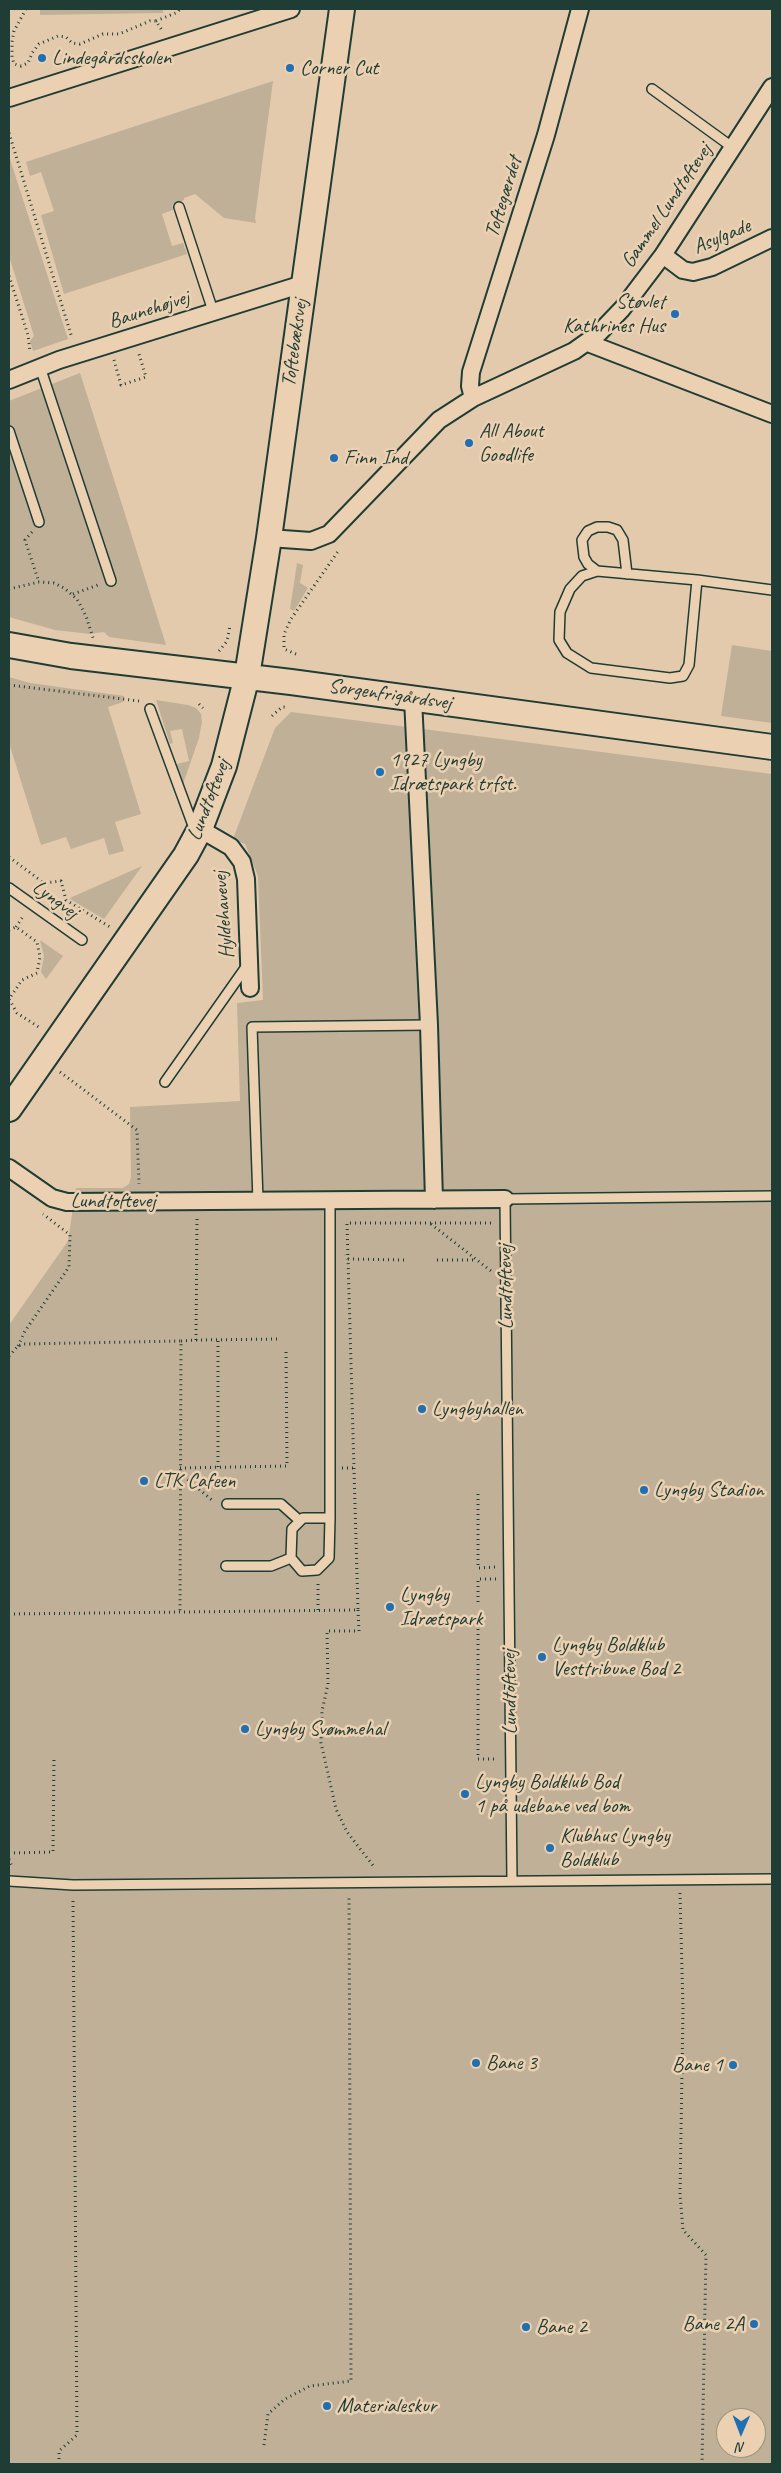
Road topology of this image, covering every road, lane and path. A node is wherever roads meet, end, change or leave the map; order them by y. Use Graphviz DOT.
graph roads {
  1 [pos="26,9"];
  2 [pos="180,9"];
  3 [pos="291,9"];
  4 [pos="342,9"];
  5 [pos="580,9"];
  6 [pos="156,21"];
  7 [pos="168,47"];
  8 [pos="772,87"];
  9 [pos="652,89"];
  10 [pos="9,98"];
  11 [pos="9,133"];
  12 [pos="732,147"];
  13 [pos="179,207"];
  14 [pos="772,238"];
  15 [pos="663,255"];
  16 [pos="9,276"];
  17 [pos="303,284"];
  18 [pos="213,311"];
  19 [pos="135,336"];
  20 [pos="588,343"];
  21 [pos="109,344"];
  22 [pos="77,354"];
  23 [pos="40,367"];
  24 [pos="9,380"];
  25 [pos="473,398"];
  26 [pos="772,414"];
  27 [pos="9,432"];
  28 [pos="39,522"];
  29 [pos="337,527"];
  30 [pos="269,538"];
  31 [pos="597,571"];
  32 [pos="627,574"];
  33 [pos="697,580"];
  34 [pos="111,581"];
  35 [pos="40,582"];
  36 [pos="9,589"];
  37 [pos="772,590"];
  38 [pos="73,594"];
  39 [pos="230,626"];
  40 [pos="9,644"];
  41 [pos="214,653"];
  42 [pos="296,654"];
  43 [pos="94,659"];
  44 [pos="247,676"];
  45 [pos="9,685"];
  46 [pos="413,699"];
  47 [pos="199,704"];
  48 [pos="287,707"];
  49 [pos="203,708"];
  50 [pos="150,709"];
  51 [pos="272,716"];
  52 [pos="772,747"];
  53 [pos="198,833"];
  54 [pos="9,857"];
  55 [pos="9,888"];
  56 [pos="9,930"];
  57 [pos="82,940"];
  58 [pos="128,940"];
  59 [pos="250,961"];
  60 [pos="250,988"];
  61 [pos="429,1026"];
  62 [pos="58,1040"];
  63 [pos="43,1060"];
  64 [pos="165,1082"];
  65 [pos="9,1109"];
  66 [pos="9,1168"];
  67 [pos="772,1196"];
  68 [pos="505,1199"];
  69 [pos="330,1200"];
  70 [pos="434,1200"];
  71 [pos="197,1201"];
  72 [pos="258,1201"];
  73 [pos="140,1202"];
  74 [pos="35,1208"];
  75 [pos="505,1223"];
  76 [pos="430,1224"];
  77 [pos="404,1260"];
  78 [pos="437,1260"];
  79 [pos="476,1260"];
  80 [pos="506,1282"];
  81 [pos="281,1339"];
  82 [pos="196,1340"];
  83 [pos="218,1340"];
  84 [pos="181,1341"];
  85 [pos="18,1346"];
  86 [pos="286,1348"];
  87 [pos="9,1356"];
  88 [pos="218,1467"];
  89 [pos="180,1468"];
  90 [pos="180,1472"];
  91 [pos="478,1494"];
  92 [pos="227,1504"];
  93 [pos="330,1518"];
  94 [pos="300,1521"];
  95 [pos="291,1558"];
  96 [pos="226,1566"];
  97 [pos="509,1567"];
  98 [pos="317,1570"];
  99 [pos="509,1579"];
  100 [pos="478,1602"];
  101 [pos="318,1610"];
  102 [pos="358,1610"];
  103 [pos="180,1612"];
  104 [pos="478,1629"];
  105 [pos="54,1758"];
  106 [pos="511,1759"];
  107 [pos="9,1853"];
  108 [pos="772,1879"];
  109 [pos="680,1880"];
  110 [pos="9,1881"];
  111 [pos="512,1881"];
  112 [pos="349,1882"];
  113 [pos="386,1882"];
  114 [pos="73,1885"];
  115 [pos="264,2445"];
  116 [pos="59,2464"];
  117 [pos="702,2464"];
  1 -- 6 [label="path"];
  2 -- 6 [label="path"];
  3 -- 7 [label="street"];
  4 -- 17 [label="street, Toftebæksvej"];
  5 -- 25 [label="street, Toftegærdet"];
  6 -- 7 [label="path"];
  7 -- 10 [label="street"];
  8 -- 12 [label="street, Gammel Lundtoftevej"];
  9 -- 12 [label="lane"];
  11 -- 22 [label="path"];
  12 -- 15 [label="street, Gammel Lundtoftevej"];
  13 -- 18 [label="lane"];
  14 -- 15 [label="street, Asylgade"];
  15 -- 20 [label="street, Gammel Lundtoftevej"];
  16 -- 23 [label="path"];
  17 -- 18 [label="street, Baunehøjvej"];
  17 -- 30 [label="street, Toftebæksvej"];
  18 -- 19 [label="street, Baunehøjvej"];
  19 -- 21 [label="street, Baunehøjvej"];
  19 -- 21 [label="path"];
  20 -- 25 [label="street, Gammel Lundtoftevej"];
  20 -- 26 [label="street"];
  21 -- 22 [label="street, Baunehøjvej"];
  22 -- 23 [label="street, Baunehøjvej"];
  23 -- 24 [label="street, Baunehøjvej"];
  23 -- 34 [label="lane"];
  25 -- 29 [label="street, Gammel Lundtoftevej"];
  27 -- 28 [label="lane"];
  28 -- 35 [label="path"];
  29 -- 30 [label="street, Gammel Lundtoftevej"];
  29 -- 42 [label="path"];
  30 -- 44 [label="street, Toftebæksvej"];
  31 -- 32 [label="lane"];
  31 -- 32 [label="lane"];
  31 -- 33 [label="lane"];
  32 -- 33 [label="lane"];
  33 -- 37 [label="lane"];
  34 -- 38 [label="path"];
  35 -- 36 [label="path"];
  35 -- 38 [label="path"];
  38 -- 43 [label="path"];
  39 -- 41 [label="path"];
  40 -- 43 [label="street, Sorgenfrigårdsvej"];
  43 -- 44 [label="street, Sorgenfrigårdsvej"];
  44 -- 46 [label="street, Sorgenfrigårdsvej"];
  44 -- 53 [label="street, Lundtoftevej"];
  45 -- 50 [label="path"];
  46 -- 52 [label="street, Sorgenfrigårdsvej"];
  46 -- 61 [label="street"];
  47 -- 49 [label="path"];
  48 -- 51 [label="path"];
  50 -- 53 [label="lane"];
  53 -- 58 [label="street, Lundtoftevej"];
  53 -- 59 [label="street, Hyldehavevej"];
  54 -- 58 [label="path"];
  55 -- 57 [label="lane, Lyngvej"];
  56 -- 62 [label="path"];
  58 -- 62 [label="street, Lundtoftevej"];
  59 -- 60 [label="street, Hyldehavevej"];
  59 -- 64 [label="lane"];
  61 -- 70 [label="street"];
  61 -- 72 [label="lane"];
  62 -- 63 [label="street, Lundtoftevej"];
  63 -- 65 [label="street, Lundtoftevej"];
  63 -- 73 [label="path"];
  66 -- 73 [label="street, Lundtoftevej"];
  67 -- 68 [label="lane"];
  68 -- 70 [label="street, Lundtoftevej"];
  68 -- 75 [label="lane, Lundtoftevej"];
  69 -- 70 [label="street, Lundtoftevej"];
  69 -- 72 [label="street, Lundtoftevej"];
  69 -- 93 [label="lane"];
  71 -- 72 [label="street, Lundtoftevej"];
  71 -- 73 [label="street, Lundtoftevej"];
  71 -- 82 [label="path"];
  74 -- 85 [label="path"];
  75 -- 76 [label="path"];
  75 -- 80 [label="lane, Lundtoftevej"];
  76 -- 77 [label="path"];
  76 -- 79 [label="path"];
  78 -- 79 [label="path"];
  79 -- 80 [label="path"];
  80 -- 97 [label="lane, Lundtoftevej"];
  81 -- 83 [label="path"];
  82 -- 83 [label="path"];
  82 -- 84 [label="path"];
  83 -- 88 [label="path"];
  84 -- 85 [label="path"];
  84 -- 89 [label="path"];
  85 -- 87 [label="path"];
  86 -- 88 [label="path"];
  88 -- 89 [label="path"];
  89 -- 90 [label="path"];
  90 -- 92 [label="path"];
  90 -- 103 [label="path"];
  91 -- 97 [label="path"];
  92 -- 94 [label="lane"];
  93 -- 94 [label="lane"];
  93 -- 98 [label="lane"];
  94 -- 95 [label="lane"];
  95 -- 96 [label="lane"];
  95 -- 98 [label="lane"];
  97 -- 99 [label="lane, Lundtoftevej"];
  98 -- 101 [label="path"];
  99 -- 100 [label="path"];
  99 -- 106 [label="lane, Lundtoftevej"];
  102 -- 113 [label="path"];
  104 -- 106 [label="path"];
  105 -- 107 [label="path"];
  106 -- 111 [label="lane, Lundtoftevej"];
  108 -- 109 [label="lane"];
  109 -- 111 [label="lane"];
  109 -- 117 [label="path"];
  110 -- 114 [label="lane"];
  111 -- 113 [label="lane"];
  112 -- 113 [label="lane"];
  112 -- 114 [label="lane"];
  112 -- 115 [label="path"];
  114 -- 116 [label="path"];
}
